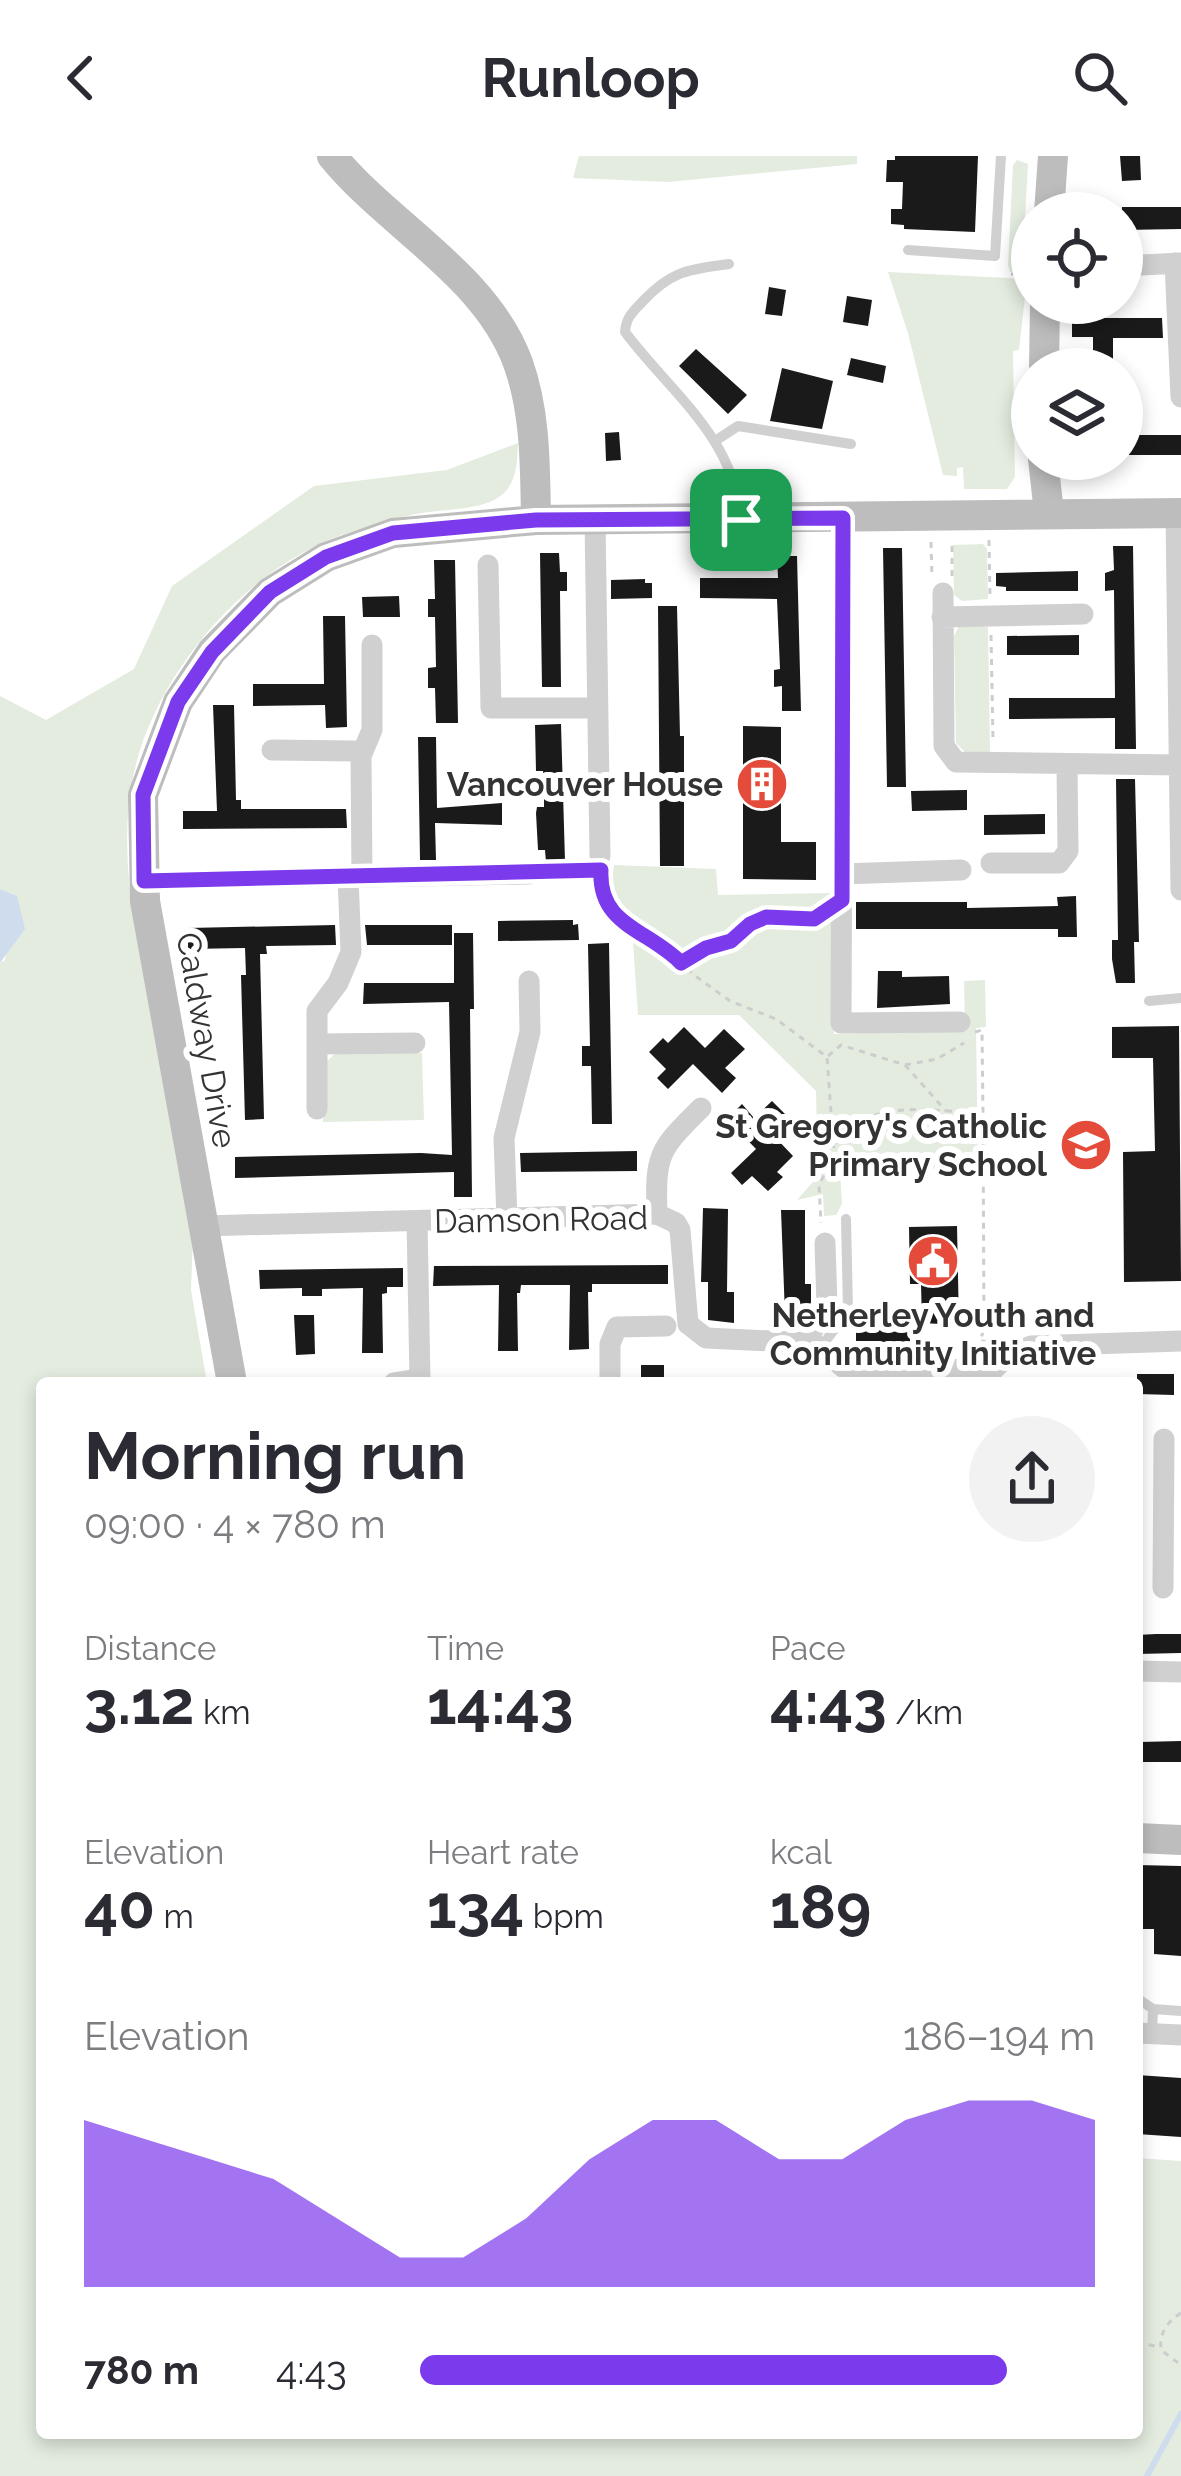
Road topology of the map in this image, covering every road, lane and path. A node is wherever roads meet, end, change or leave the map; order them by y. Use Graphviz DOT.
graph roads {
  1 [pos="332,156"];
  2 [pos="1001,156"];
  3 [pos="1052,156"];
  4 [pos="1050,192"];
  5 [pos="908,250"];
  6 [pos="1178,263"];
  7 [pos="729,265"];
  8 [pos="1143,265"];
  9 [pos="1181,397"];
  10 [pos="715,441"];
  11 [pos="851,445"];
  12 [pos="1045,480"];
  13 [pos="1048,513"];
  14 [pos="1178,513"];
  15 [pos="843,518"];
  16 [pos="536,520"];
  17 [pos="595,520"];
  18 [pos="741,520"];
  19 [pos="989,536"];
  20 [pos="931,542"];
  21 [pos="952,542"];
  22 [pos="488,565"];
  23 [pos="943,593"];
  24 [pos="1082,614"];
  25 [pos="942,617"];
  26 [pos="991,617"];
  27 [pos="372,645"];
  28 [pos="1179,690"];
  29 [pos="596,708"];
  30 [pos="272,750"];
  31 [pos="362,756"];
  32 [pos="1179,765"];
  33 [pos="993,766"];
  34 [pos="1067,766"];
  35 [pos="1181,839"];
  36 [pos="600,856"];
  37 [pos="991,863"];
  38 [pos="961,870"];
  39 [pos="529,874"];
  40 [pos="841,874"];
  41 [pos="356,877"];
  42 [pos="144,881"];
  43 [pos="1181,890"];
  44 [pos="842,900"];
  45 [pos="681,963"];
  46 [pos="529,981"];
  47 [pos="1181,998"];
  48 [pos="1149,1001"];
  49 [pos="960,1022"];
  50 [pos="415,1043"];
  51 [pos="318,1044"];
  52 [pos="827,1057"];
  53 [pos="905,1065"];
  54 [pos="700,1108"];
  55 [pos="317,1109"];
  56 [pos="946,1111"];
  57 [pos="983,1118"];
  58 [pos="834,1147"];
  59 [pos="657,1214"];
  60 [pos="507,1219"];
  61 [pos="846,1219"];
  62 [pos="417,1221"];
  63 [pos="203,1226"];
  64 [pos="823,1239"];
  65 [pos="666,1326"];
  66 [pos="1181,1341"];
  67 [pos="814,1344"];
  68 [pos="1010,1354"];
  69 [pos="838,1376"];
  70 [pos="231,1377"];
  71 [pos="420,1377"];
  72 [pos="610,1377"];
  73 [pos="980,1377"];
  74 [pos="992,1377"];
  75 [pos="1163,1439"];
  76 [pos="1143,1534"];
  77 [pos="1163,1534"];
  78 [pos="1163,1588"];
  79 [pos="1143,1671"];
  80 [pos="1181,1672"];
  81 [pos="1143,1838"];
  82 [pos="1181,1840"];
  83 [pos="1143,2002"];
  84 [pos="1153,2009"];
  85 [pos="1181,2011"];
  86 [pos="1144,2033"];
  87 [pos="1181,2035"];
  88 [pos="1181,2313"];
  89 [pos="1143,2343"];
  90 [pos="1161,2347"];
  91 [pos="1181,2365"];
  1 -- 16 [label="street"];
  2 -- 5 [label="lane"];
  3 -- 4 [label="street"];
  6 -- 8 [label="street"];
  6 -- 9 [label="street"];
  7 -- 10 [label="lane"];
  10 -- 11 [label="lane"];
  10 -- 18 [label="lane"];
  12 -- 13 [label="street"];
  13 -- 14 [label="street, Caldway Drive"];
  13 -- 15 [label="street, Caldway Drive"];
  14 -- 28 [label="street"];
  15 -- 18 [label="street, Caldway Drive"];
  15 -- 40 [label="street"];
  16 -- 17 [label="street, Caldway Drive"];
  16 -- 42 [label="street, Caldway Drive"];
  17 -- 18 [label="street, Caldway Drive"];
  17 -- 29 [label="street"];
  19 -- 26 [label="path"];
  20 -- 23 [label="path"];
  21 -- 23 [label="path"];
  22 -- 29 [label="street"];
  23 -- 25 [label="street"];
  24 -- 26 [label="street"];
  25 -- 26 [label="street"];
  25 -- 33 [label="street"];
  26 -- 33 [label="path"];
  27 -- 31 [label="street"];
  28 -- 32 [label="street"];
  29 -- 36 [label="street"];
  30 -- 31 [label="street"];
  31 -- 41 [label="street"];
  32 -- 34 [label="street"];
  32 -- 35 [label="street"];
  33 -- 34 [label="street"];
  34 -- 37 [label="street"];
  35 -- 43 [label="street"];
  38 -- 40 [label="street"];
  39 -- 41 [label="street"];
  39 -- 45 [label="path"];
  40 -- 44 [label="street"];
  41 -- 42 [label="street"];
  41 -- 51 [label="street"];
  42 -- 63 [label="street, Caldway Drive"];
  44 -- 45 [label="path"];
  44 -- 49 [label="street"];
  45 -- 52 [label="path"];
  46 -- 60 [label="street"];
  47 -- 48 [label="lane"];
  50 -- 51 [label="street"];
  51 -- 55 [label="street"];
  52 -- 53 [label="path"];
  52 -- 58 [label="path"];
  53 -- 56 [label="path"];
  53 -- 57 [label="path"];
  54 -- 59 [label="street"];
  56 -- 57 [label="path"];
  56 -- 58 [label="path"];
  57 -- 68 [label="path"];
  58 -- 64 [label="path"];
  59 -- 60 [label="street, Damson Road"];
  59 -- 67 [label="street, Damson Road"];
  60 -- 62 [label="street, Damson Road"];
  61 -- 67 [label="lane"];
  62 -- 63 [label="street, Damson Road"];
  62 -- 71 [label="street"];
  63 -- 70 [label="street, Caldway Drive"];
  64 -- 67 [label="street"];
  65 -- 72 [label="street"];
  66 -- 68 [label="street"];
  67 -- 69 [label="street"];
  68 -- 74 [label="street"];
  69 -- 73 [label="street"];
  75 -- 77 [label="street"];
  76 -- 77 [label="street"];
  77 -- 78 [label="street"];
  79 -- 80 [label="street"];
  81 -- 82 [label="street"];
  83 -- 84 [label="lane"];
  84 -- 85 [label="lane"];
  84 -- 86 [label="lane"];
  86 -- 87 [label="street"];
  88 -- 90 [label="path"];
  89 -- 90 [label="path"];
  90 -- 91 [label="path"];
}
